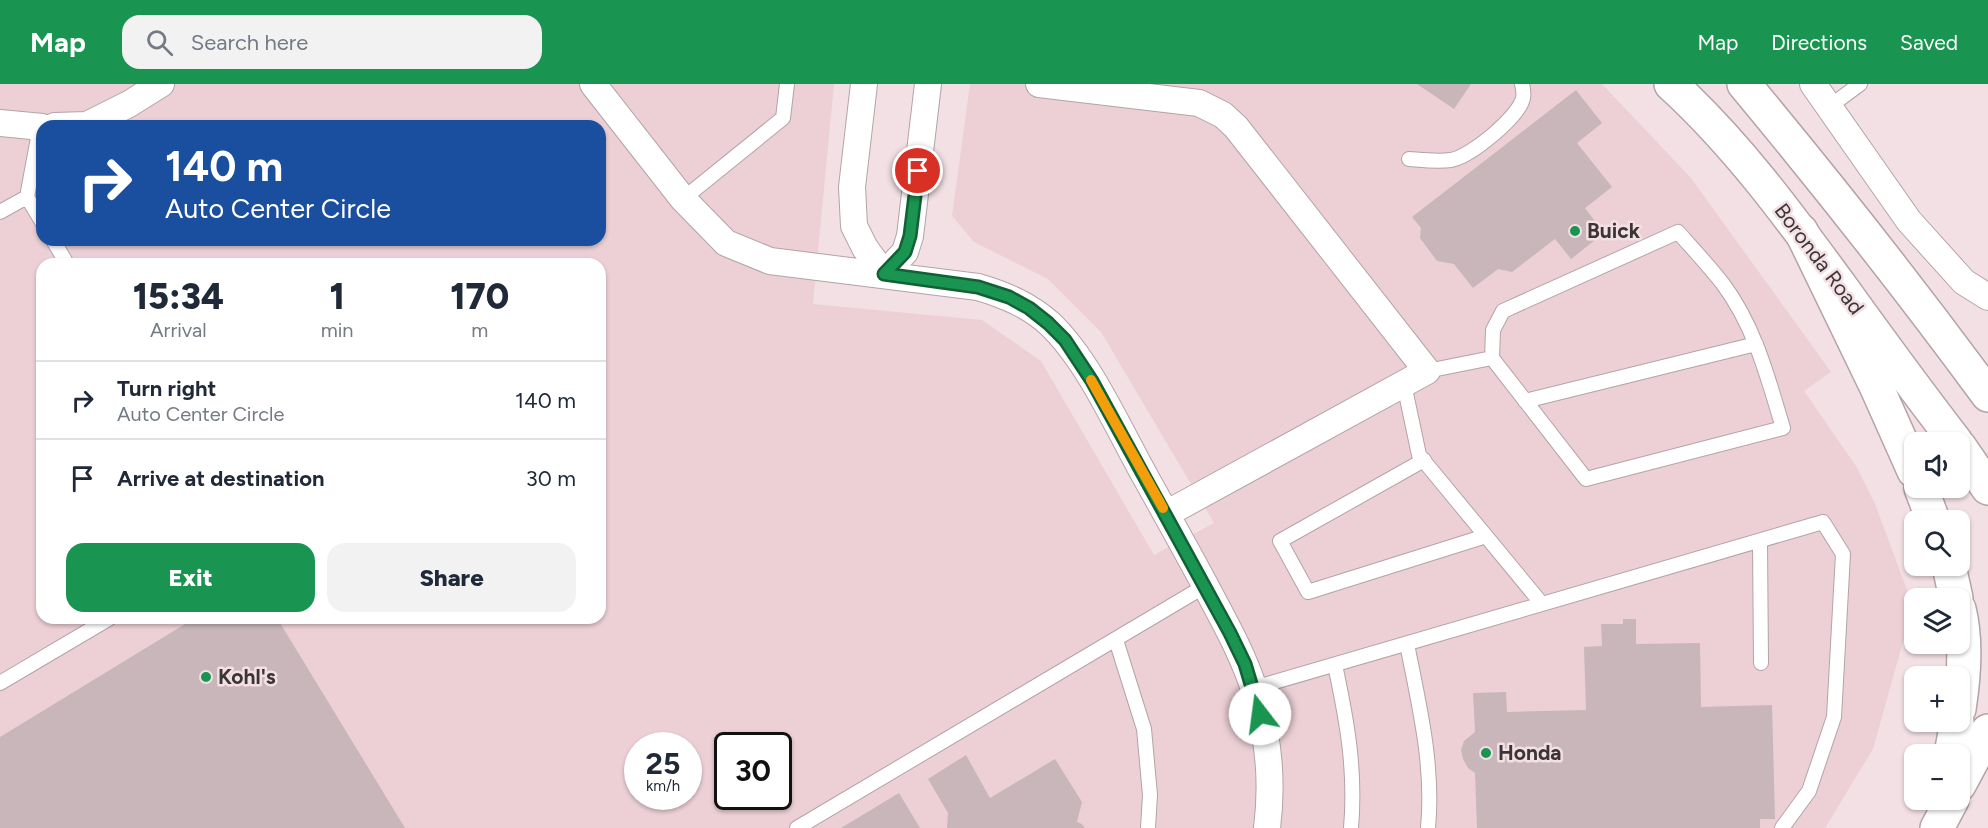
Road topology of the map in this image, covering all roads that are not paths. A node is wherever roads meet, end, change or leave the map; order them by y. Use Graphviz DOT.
graph roads {
  1 [pos="161,84"];
  2 [pos="593,84"];
  3 [pos="787,84"];
  4 [pos="864,84"];
  5 [pos="928,84"];
  6 [pos="1039,84"];
  7 [pos="1522,84"];
  8 [pos="1671,84"];
  9 [pos="1744,84"];
  10 [pos="1813,84"];
  11 [pos="1860,84"];
  12 [pos="1829,107"];
  13 [pos="97,120"];
  14 [pos="0,123"];
  15 [pos="36,125"];
  16 [pos="1409,159"];
  17 [pos="36,163"];
  18 [pos="27,196"];
  19 [pos="683,199"];
  20 [pos="0,212"];
  21 [pos="36,212"];
  22 [pos="1801,231"];
  23 [pos="884,274"];
  24 [pos="1988,297"];
  25 [pos="1756,344"];
  26 [pos="1492,358"];
  27 [pos="1427,371"];
  28 [pos="1404,384"];
  29 [pos="1988,395"];
  30 [pos="1525,400"];
  31 [pos="1949,432"];
  32 [pos="1904,449"];
  33 [pos="1424,460"];
  34 [pos="1970,462"];
  35 [pos="1988,488"];
  36 [pos="1166,514"];
  37 [pos="1486,536"];
  38 [pos="1760,541"];
  39 [pos="1205,586"];
  40 [pos="1542,604"];
  41 [pos="100,624"];
  42 [pos="1116,640"];
  43 [pos="1407,644"];
  44 [pos="1761,663"];
  45 [pos="1335,665"];
  46 [pos="0,683"];
  47 [pos="1254,688"];
  48 [pos="1988,731"];
  49 [pos="1970,765"];
  50 [pos="1940,810"];
  51 [pos="1946,810"];
  52 [pos="797,828"];
  53 [pos="1148,828"];
  54 [pos="1267,828"];
  55 [pos="1351,828"];
  56 [pos="1428,828"];
  57 [pos="1782,828"];
  58 [pos="1936,828"];
  1 -- 13 [label="street"];
  2 -- 19 [label="street"];
  3 -- 19 [label="lane"];
  4 -- 23 [label="street"];
  5 -- 23 [label="street"];
  6 -- 27 [label="street"];
  7 -- 16 [label="lane"];
  8 -- 22 [label="main road, Boronda Road"];
  9 -- 29 [label="main road"];
  10 -- 12 [label="street"];
  11 -- 12 [label="lane"];
  12 -- 24 [label="street"];
  14 -- 15 [label="street"];
  17 -- 18 [label="lane"];
  18 -- 20 [label="lane"];
  18 -- 21 [label="lane"];
  19 -- 23 [label="street"];
  22 -- 31 [label="main road, Boronda Road"];
  22 -- 32 [label="main road"];
  23 -- 36 [label="street"];
  25 -- 26 [label="lane"];
  25 -- 30 [label="lane"];
  25 -- 30 [label="lane"];
  26 -- 27 [label="lane"];
  26 -- 30 [label="lane"];
  27 -- 28 [label="street"];
  28 -- 33 [label="lane"];
  28 -- 36 [label="street"];
  33 -- 37 [label="lane"];
  33 -- 37 [label="lane"];
  34 -- 35 [label="main road"];
  36 -- 39 [label="street"];
  37 -- 40 [label="lane"];
  38 -- 40 [label="lane"];
  38 -- 44 [label="lane"];
  38 -- 57 [label="lane"];
  39 -- 42 [label="lane"];
  39 -- 47 [label="street"];
  40 -- 43 [label="lane"];
  41 -- 46 [label="lane"];
  42 -- 52 [label="lane"];
  42 -- 53 [label="lane"];
  43 -- 45 [label="lane"];
  43 -- 56 [label="lane"];
  45 -- 47 [label="lane"];
  45 -- 55 [label="lane"];
  47 -- 54 [label="street"];
  48 -- 49 [label="main road"];
  50 -- 58 [label="main road"];
  51 -- 58 [label="main road"];
}
